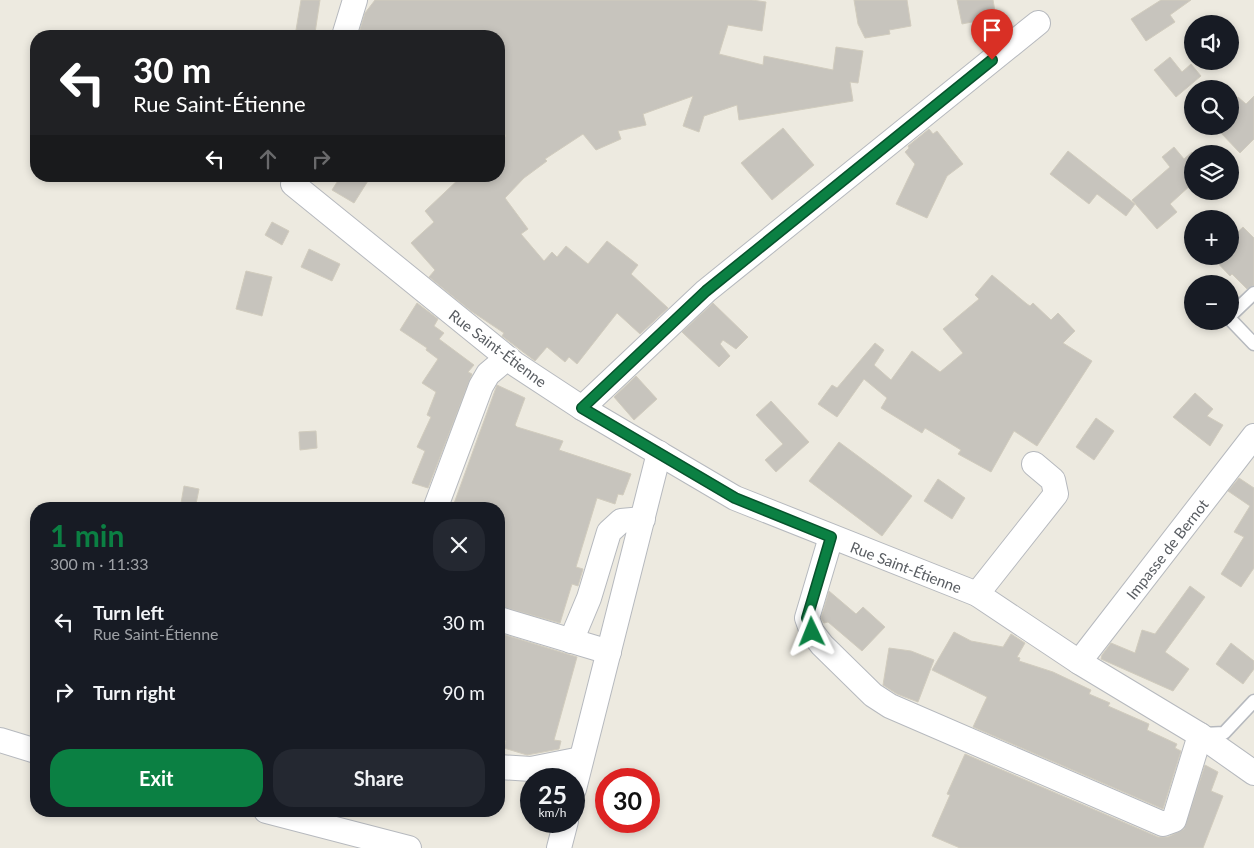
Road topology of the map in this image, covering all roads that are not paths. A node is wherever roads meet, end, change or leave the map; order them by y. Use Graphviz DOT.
graph roads {
  1 [pos="355,0"];
  2 [pos="1038,23"];
  3 [pos="346,30"];
  4 [pos="294,182"];
  5 [pos="1254,292"];
  6 [pos="1239,308"];
  7 [pos="1239,328"];
  8 [pos="1254,344"];
  9 [pos="507,358"];
  10 [pos="582,408"];
  11 [pos="1254,436"];
  12 [pos="659,454"];
  13 [pos="1034,464"];
  14 [pos="438,502"];
  15 [pos="643,519"];
  16 [pos="831,537"];
  17 [pos="977,594"];
  18 [pos="505,621"];
  19 [pos="571,641"];
  20 [pos="609,652"];
  21 [pos="1079,662"];
  22 [pos="1254,701"];
  23 [pos="1200,735"];
  24 [pos="0,740"];
  25 [pos="30,748"];
  26 [pos="582,759"];
  27 [pos="505,767"];
  28 [pos="580,768"];
  29 [pos="1254,773"];
  30 [pos="289,817"];
  31 [pos="563,833"];
  32 [pos="409,848"];
  33 [pos="559,848"];
  1 -- 3 [label="street"];
  2 -- 10 [label="street"];
  4 -- 9 [label="street, Rue Saint-Étienne"];
  5 -- 6 [label="lane"];
  7 -- 8 [label="lane"];
  9 -- 10 [label="street, Rue Saint-Étienne"];
  9 -- 14 [label="street"];
  10 -- 12 [label="street, Rue Saint-Étienne"];
  11 -- 21 [label="street, Impasse de Bernot"];
  12 -- 15 [label="street"];
  12 -- 16 [label="street, Rue Saint-Étienne"];
  13 -- 17 [label="street"];
  15 -- 19 [label="street"];
  15 -- 20 [label="street"];
  16 -- 17 [label="street, Rue Saint-Étienne"];
  16 -- 23 [label="street"];
  17 -- 21 [label="street, Rue Saint-Étienne"];
  18 -- 19 [label="street"];
  19 -- 20 [label="street"];
  20 -- 26 [label="street"];
  21 -- 23 [label="street, Rue Saint-Étienne"];
  22 -- 23 [label="lane"];
  23 -- 29 [label="street, Rue Saint-Étienne"];
  24 -- 25 [label="street"];
  26 -- 27 [label="street"];
  26 -- 28 [label="street"];
  30 -- 32 [label="street"];
  31 -- 33 [label="street"];
}
